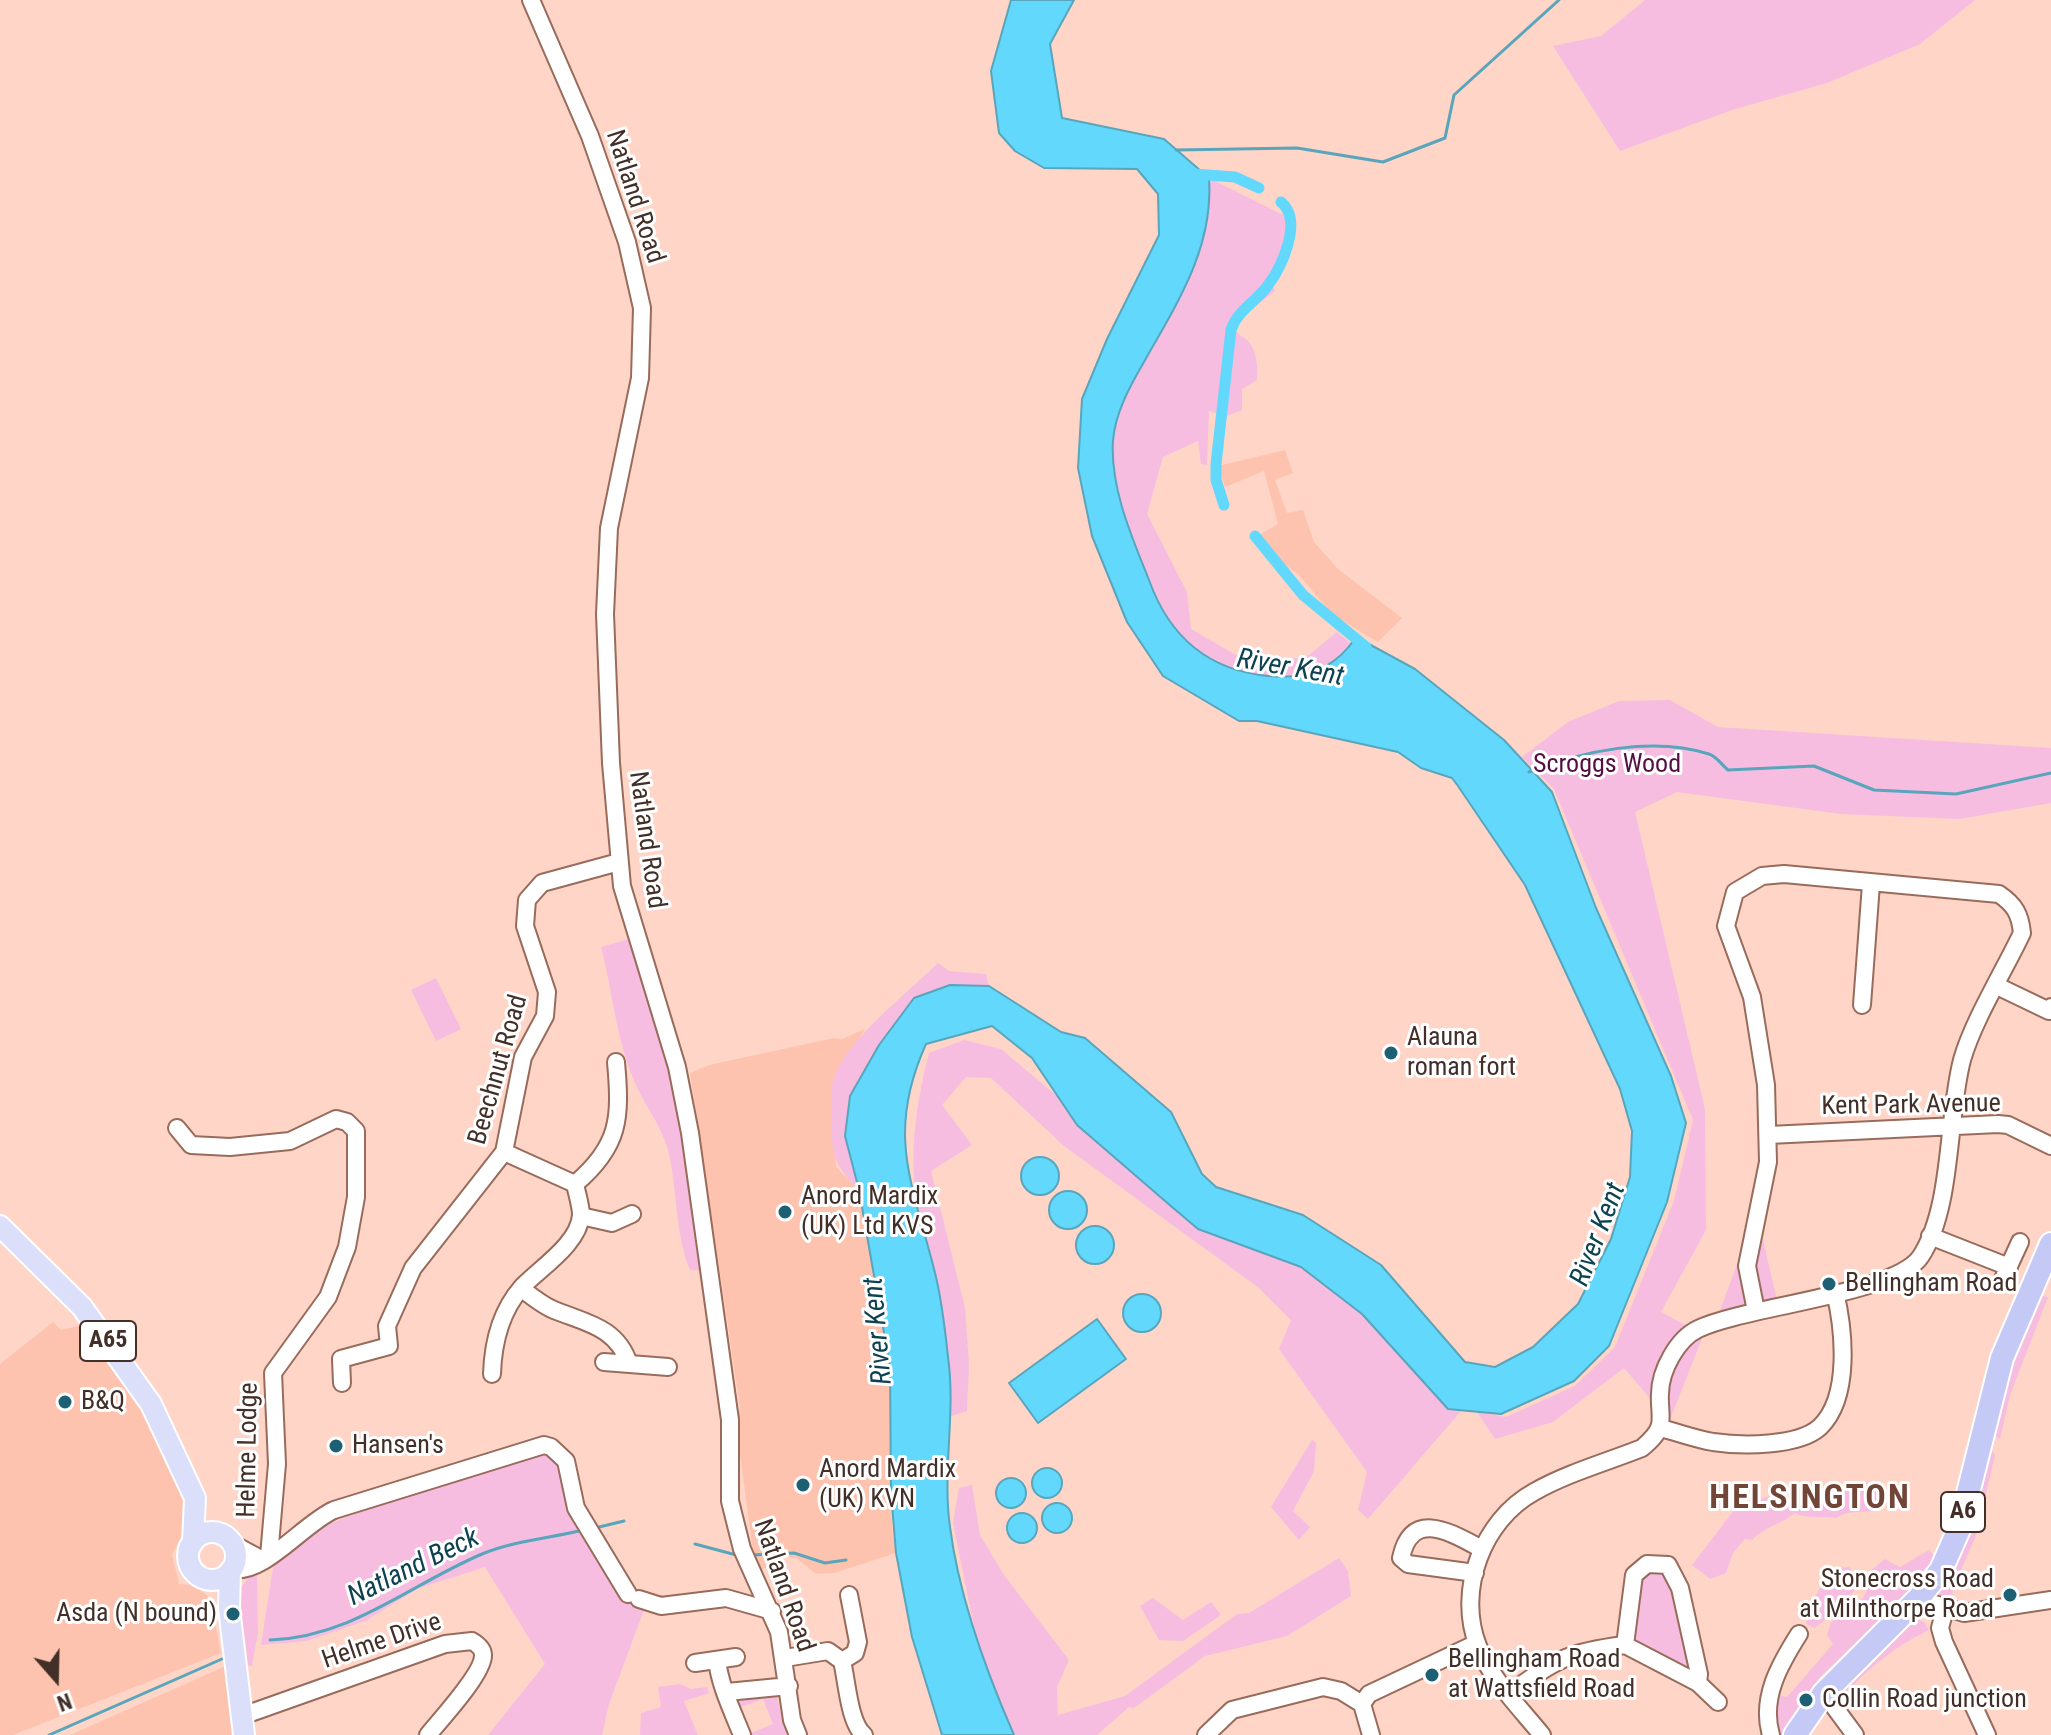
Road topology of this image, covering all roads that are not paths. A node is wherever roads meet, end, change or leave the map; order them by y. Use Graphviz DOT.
graph roads {
  1 [pos="531,0"];
  2 [pos="619,862"];
  3 [pos="1871,884"];
  4 [pos="1997,986"];
  5 [pos="1862,1005"];
  6 [pos="2050,1010"];
  7 [pos="616,1062"];
  8 [pos="1952,1124"];
  9 [pos="177,1128"];
  10 [pos="1769,1135"];
  11 [pos="2051,1146"];
  12 [pos="504,1152"];
  13 [pos="575,1184"];
  14 [pos="632,1214"];
  15 [pos="581,1216"];
  16 [pos="0,1226"];
  17 [pos="1930,1236"];
  18 [pos="2020,1242"];
  19 [pos="2051,1244"];
  20 [pos="2041,1287"];
  21 [pos="521,1288"];
  22 [pos="1835,1292"];
  23 [pos="1756,1311"];
  24 [pos="604,1362"];
  25 [pos="629,1364"];
  26 [pos="668,1367"];
  27 [pos="492,1374"];
  28 [pos="342,1383"];
  29 [pos="1660,1428"];
  30 [pos="195,1498"];
  31 [pos="227,1539"];
  32 [pos="193,1542"];
  33 [pos="1482,1549"];
  34 [pos="265,1558"];
  35 [pos="231,1570"];
  36 [pos="1475,1573"];
  37 [pos="207,1579"];
  38 [pos="849,1595"];
  39 [pos="1918,1599"];
  40 [pos="2051,1600"];
  41 [pos="229,1608"];
  42 [pos="1945,1609"];
  43 [pos="772,1611"];
  44 [pos="1799,1634"];
  45 [pos="1477,1643"];
  46 [pos="1625,1645"];
  47 [pos="736,1657"];
  48 [pos="785,1658"];
  49 [pos="717,1660"];
  50 [pos="842,1661"];
  51 [pos="695,1663"];
  52 [pos="1698,1683"];
  53 [pos="789,1686"];
  54 [pos="727,1692"];
  55 [pos="1824,1693"];
  56 [pos="1509,1694"];
  57 [pos="1718,1702"];
  58 [pos="1362,1704"];
  59 [pos="243,1726"];
  60 [pos="428,1735"];
  61 [pos="742,1735"];
  62 [pos="798,1735"];
  63 [pos="864,1735"];
  64 [pos="1206,1735"];
  65 [pos="1371,1735"];
  66 [pos="1542,1735"];
  67 [pos="1771,1735"];
  68 [pos="1795,1735"];
  69 [pos="1855,1735"];
  70 [pos="1987,1735"];
  1 -- 2 [label="street, Natland Road"];
  2 -- 12 [label="street, Beechnut Road"];
  2 -- 43 [label="street, Natland Road"];
  3 -- 4 [label="street"];
  3 -- 5 [label="street"];
  3 -- 10 [label="street"];
  4 -- 6 [label="street"];
  4 -- 8 [label="street"];
  7 -- 13 [label="street"];
  8 -- 10 [label="street, Kent Park Avenue"];
  8 -- 11 [label="street, Kent Park Avenue"];
  8 -- 17 [label="street"];
  9 -- 34 [label="street, Helme Lodge"];
  10 -- 23 [label="street"];
  12 -- 13 [label="street"];
  12 -- 28 [label="street, Beechnut Road"];
  13 -- 15 [label="street"];
  14 -- 15 [label="street"];
  15 -- 21 [label="street"];
  16 -- 30 [label="main road, A65"];
  17 -- 18 [label="street"];
  17 -- 22 [label="street"];
  19 -- 20 [label="highway, A6"];
  20 -- 39 [label="highway, A6"];
  21 -- 25 [label="street"];
  21 -- 27 [label="street"];
  22 -- 23 [label="street"];
  22 -- 29 [label="street"];
  23 -- 29 [label="street"];
  24 -- 25 [label="street"];
  25 -- 26 [label="street"];
  29 -- 33 [label="street"];
  30 -- 31 [label="main road, A65"];
  30 -- 32 [label="main road, A65"];
  31 -- 32 [label="main road"];
  31 -- 34 [label="street"];
  31 -- 35 [label="main road"];
  32 -- 37 [label="main road, A65"];
  33 -- 36 [label="street"];
  33 -- 36 [label="street"];
  34 -- 35 [label="street"];
  34 -- 43 [label="street"];
  35 -- 37 [label="main road"];
  35 -- 41 [label="main road"];
  36 -- 45 [label="street"];
  37 -- 41 [label="main road, A65"];
  38 -- 50 [label="street"];
  39 -- 42 [label="street"];
  39 -- 55 [label="highway, A6"];
  40 -- 42 [label="street"];
  41 -- 59 [label="main road"];
  42 -- 70 [label="street"];
  43 -- 48 [label="street, Natland Road"];
  44 -- 67 [label="street"];
  45 -- 56 [label="street"];
  45 -- 58 [label="street"];
  46 -- 52 [label="street"];
  46 -- 52 [label="street"];
  46 -- 56 [label="street"];
  47 -- 49 [label="street"];
  48 -- 50 [label="street"];
  48 -- 53 [label="street, Natland Road"];
  49 -- 51 [label="street"];
  49 -- 54 [label="street"];
  50 -- 63 [label="street"];
  52 -- 57 [label="street"];
  53 -- 54 [label="street"];
  53 -- 62 [label="street, Natland Road"];
  54 -- 61 [label="street"];
  55 -- 68 [label="highway, A6"];
  55 -- 69 [label="street"];
  56 -- 66 [label="street"];
  58 -- 64 [label="street"];
  58 -- 65 [label="street"];
  59 -- 60 [label="street, Helme Drive"];
}
